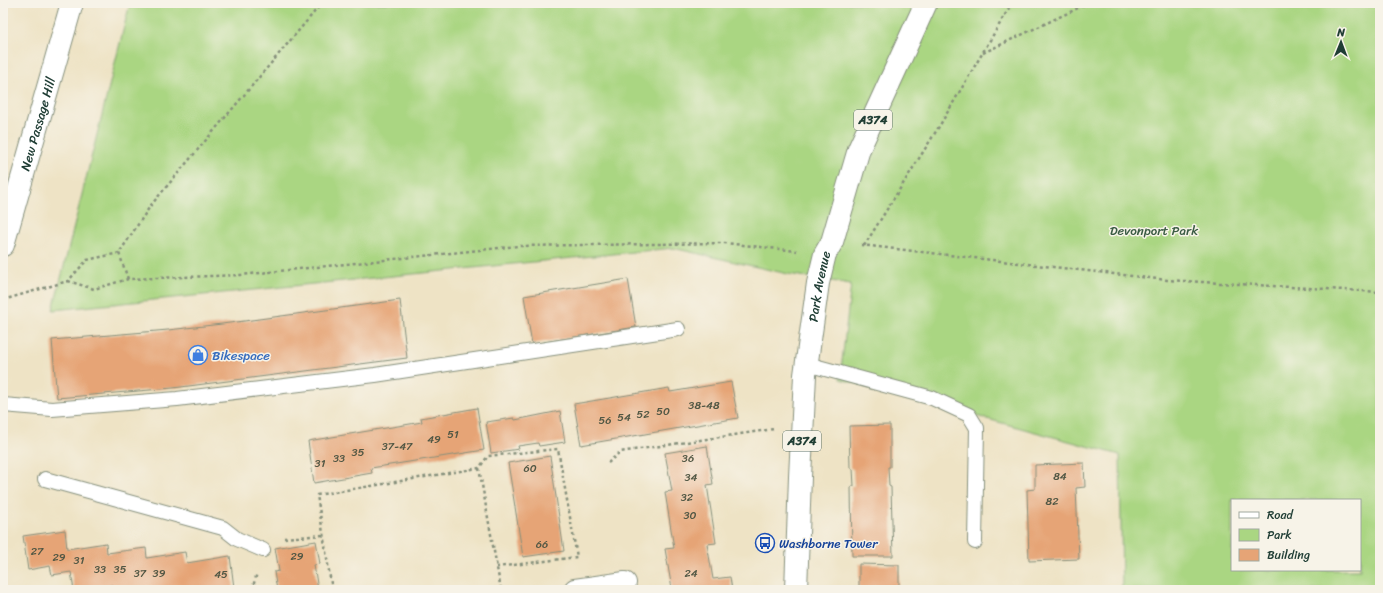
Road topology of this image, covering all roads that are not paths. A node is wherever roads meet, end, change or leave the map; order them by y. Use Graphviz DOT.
graph roads {
  1 [pos="72,3"];
  2 [pos="926,3"];
  3 [pos="3,246"];
  4 [pos="678,329"];
  5 [pos="807,364"];
  6 [pos="3,405"];
  7 [pos="45,479"];
  8 [pos="975,542"];
  9 [pos="263,550"];
  10 [pos="625,583"];
  11 [pos="575,590"];
  12 [pos="796,590"];
  1 -- 3 [label="main road, New Passage Hill"];
  2 -- 5 [label="main road, Park Avenue / A374"];
  4 -- 6 [label="lane"];
  5 -- 8 [label="lane"];
  5 -- 12 [label="main road, Park Avenue / A374"];
  7 -- 9 [label="lane"];
  10 -- 11 [label="main road"];
}
